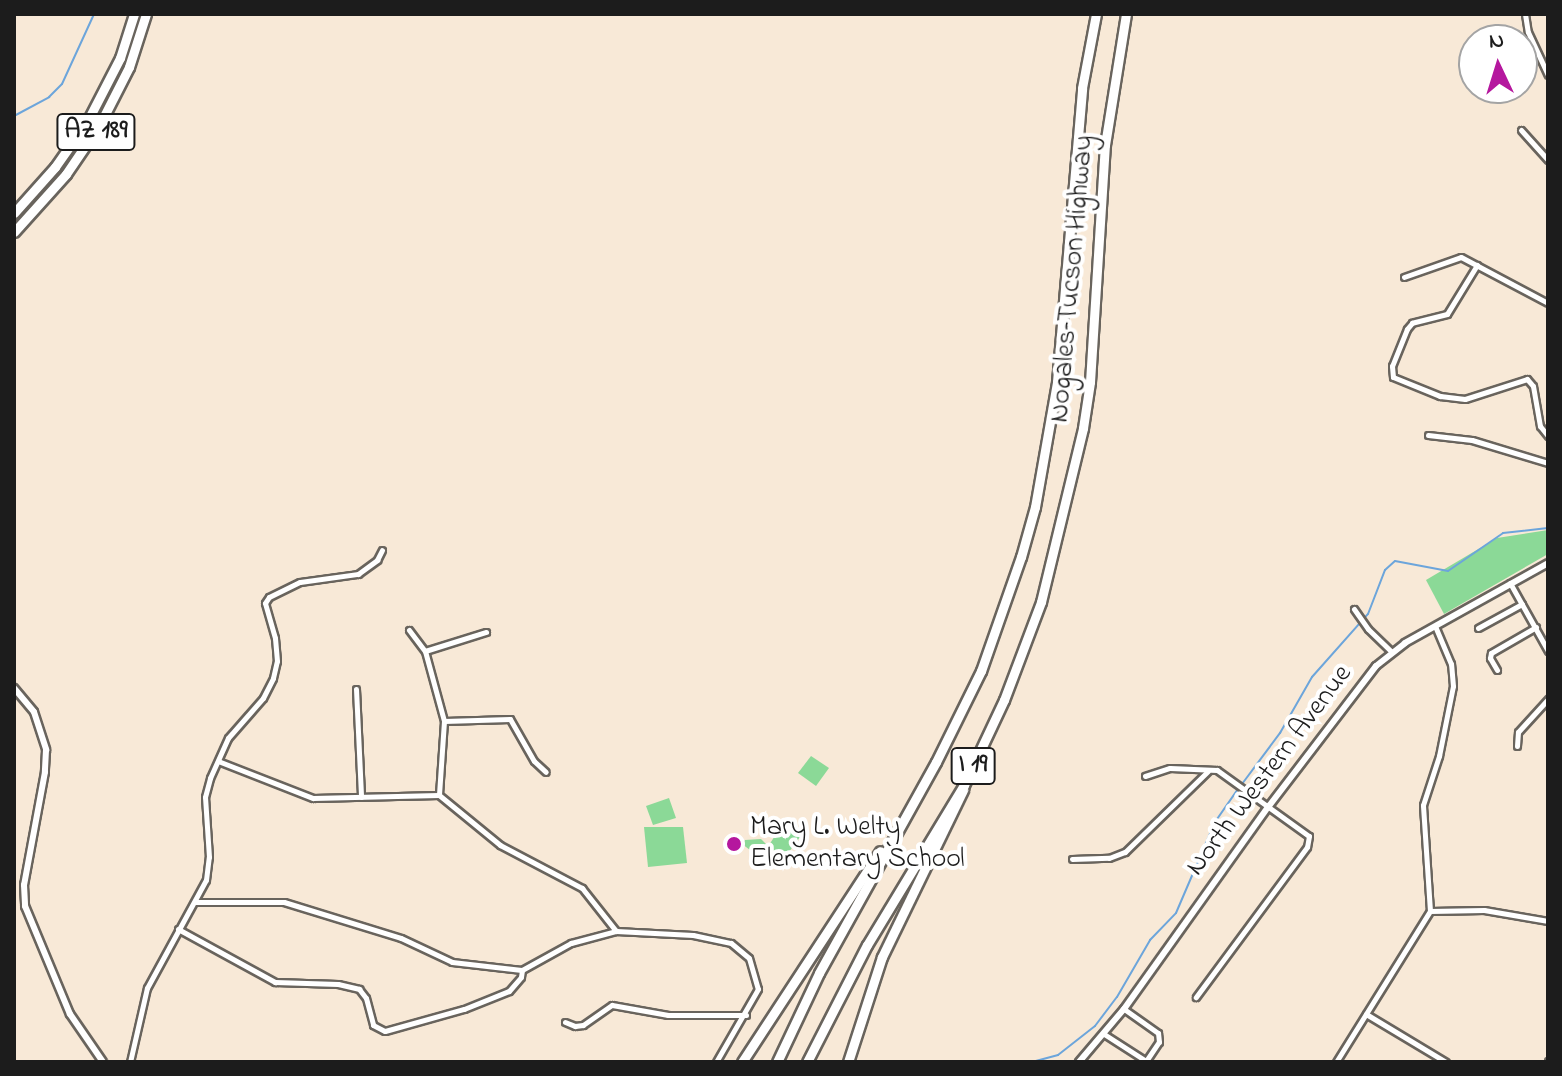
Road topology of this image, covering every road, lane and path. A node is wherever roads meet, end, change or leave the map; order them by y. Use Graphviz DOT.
graph roads {
  1 [pos="134,14"];
  2 [pos="146,14"];
  3 [pos="1096,14"];
  4 [pos="1126,14"];
  5 [pos="1525,15"];
  6 [pos="1548,75"];
  7 [pos="1521,130"];
  8 [pos="1548,160"];
  9 [pos="14,213"];
  10 [pos="14,232"];
  11 [pos="1477,265"];
  12 [pos="1404,277"];
  13 [pos="1548,303"];
  14 [pos="1428,435"];
  15 [pos="1548,436"];
  16 [pos="1548,463"];
  17 [pos="382,550"];
  18 [pos="1548,563"];
  19 [pos="1510,583"];
  20 [pos="1522,604"];
  21 [pos="1354,609"];
  22 [pos="1435,625"];
  23 [pos="1536,627"];
  24 [pos="1478,628"];
  25 [pos="409,630"];
  26 [pos="486,632"];
  27 [pos="425,651"];
  28 [pos="1391,651"];
  29 [pos="1548,651"];
  30 [pos="1497,670"];
  31 [pos="14,688"];
  32 [pos="356,689"];
  33 [pos="1548,699"];
  34 [pos="444,721"];
  35 [pos="1517,746"];
  36 [pos="218,761"];
  37 [pos="1209,770"];
  38 [pos="546,772"];
  39 [pos="1145,776"];
  40 [pos="964,785"];
  41 [pos="919,791"];
  42 [pos="439,795"];
  43 [pos="361,797"];
  44 [pos="1269,806"];
  45 [pos="1072,859"];
  46 [pos="195,902"];
  47 [pos="1430,911"];
  48 [pos="1548,921"];
  49 [pos="178,929"];
  50 [pos="616,931"];
  51 [pos="522,970"];
  52 [pos="1196,997"];
  53 [pos="1124,1009"];
  54 [pos="1366,1014"];
  55 [pos="746,1015"];
  56 [pos="565,1022"];
  57 [pos="1104,1034"];
  58 [pos="103,1062"];
  59 [pos="130,1062"];
  60 [pos="716,1062"];
  61 [pos="742,1062"];
  62 [pos="777,1062"];
  63 [pos="807,1062"];
  64 [pos="848,1062"];
  65 [pos="1079,1062"];
  66 [pos="1146,1062"];
  67 [pos="1336,1062"];
  68 [pos="1446,1062"];
  1 -- 9 [label="highway, AZ 189"];
  2 -- 10 [label="highway, AZ 189"];
  3 -- 41 [label="highway, Nogales–Tucson Highway / I 19"];
  4 -- 40 [label="highway, Nogales–Tucson Highway / I 19"];
  5 -- 6 [label="street"];
  7 -- 8 [label="street"];
  11 -- 12 [label="street"];
  11 -- 13 [label="street"];
  11 -- 15 [label="street"];
  14 -- 16 [label="street"];
  17 -- 36 [label="street"];
  18 -- 19 [label="street, North Western Avenue"];
  19 -- 20 [label="street"];
  19 -- 22 [label="street, North Western Avenue"];
  20 -- 23 [label="street"];
  20 -- 24 [label="street"];
  21 -- 28 [label="street"];
  22 -- 28 [label="street, North Western Avenue"];
  22 -- 47 [label="street"];
  23 -- 29 [label="street"];
  23 -- 30 [label="street"];
  25 -- 27 [label="street"];
  26 -- 27 [label="street"];
  27 -- 34 [label="street"];
  28 -- 44 [label="street, North Western Avenue"];
  31 -- 58 [label="street"];
  32 -- 43 [label="street"];
  33 -- 35 [label="street"];
  34 -- 38 [label="street"];
  34 -- 42 [label="street"];
  36 -- 43 [label="street"];
  36 -- 46 [label="street"];
  37 -- 39 [label="street"];
  37 -- 44 [label="street"];
  37 -- 45 [label="street"];
  40 -- 63 [label="highway, Nogales–Tucson Highway / I 19"];
  40 -- 64 [label="highway"];
  41 -- 61 [label="highway"];
  41 -- 62 [label="highway, Nogales–Tucson Highway / I 19"];
  42 -- 43 [label="street"];
  42 -- 50 [label="street"];
  44 -- 52 [label="street"];
  44 -- 53 [label="street, North Western Avenue"];
  46 -- 49 [label="street"];
  46 -- 51 [label="street"];
  47 -- 48 [label="street"];
  47 -- 54 [label="street"];
  49 -- 51 [label="street"];
  49 -- 59 [label="street"];
  50 -- 51 [label="street"];
  50 -- 55 [label="street"];
  53 -- 57 [label="street, North Western Avenue"];
  53 -- 66 [label="street"];
  54 -- 67 [label="street"];
  54 -- 68 [label="street"];
  55 -- 56 [label="street"];
  55 -- 60 [label="street"];
  57 -- 65 [label="street, North Western Avenue"];
  57 -- 66 [label="street"];
}
